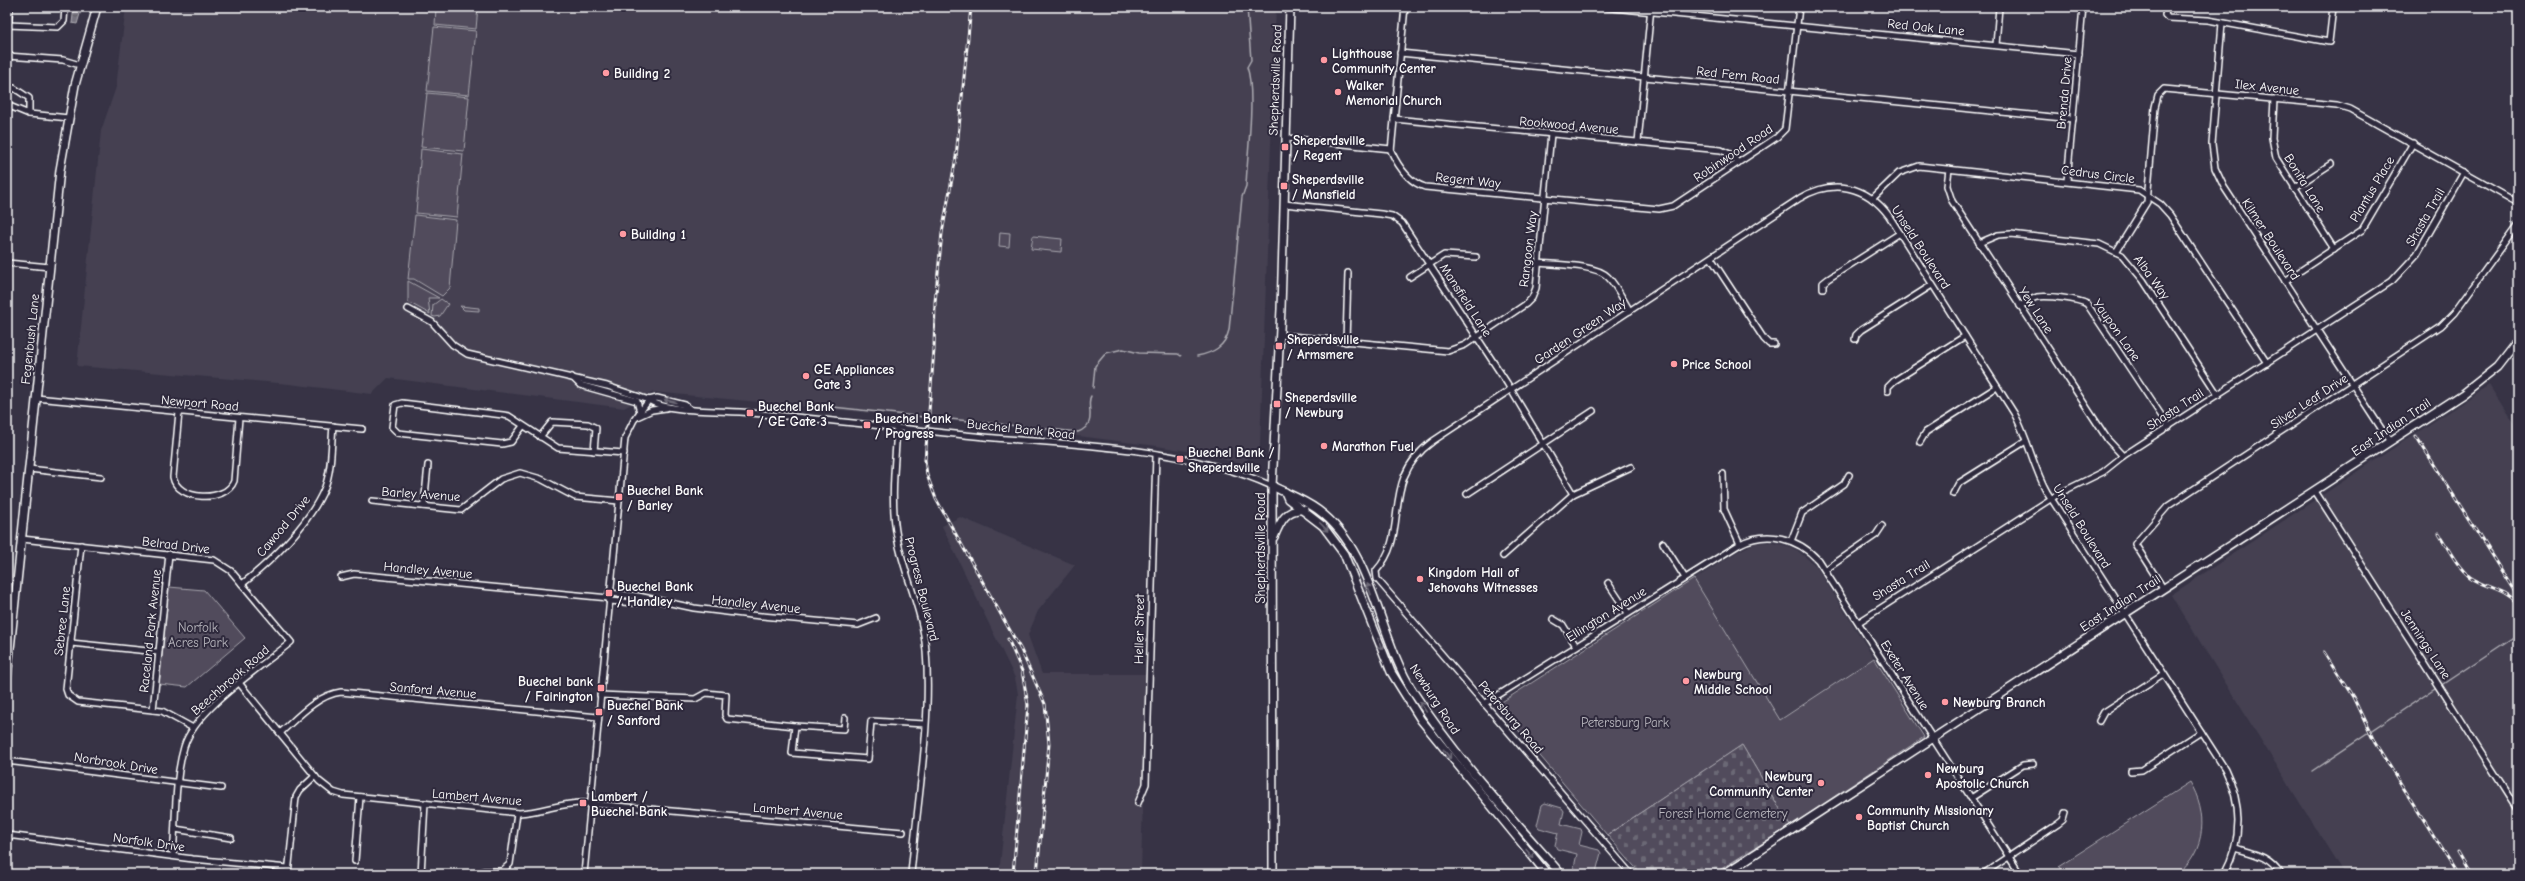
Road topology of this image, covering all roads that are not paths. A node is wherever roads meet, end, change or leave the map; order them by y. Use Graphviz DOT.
graph roads {
  1 [pos="10,7"];
  2 [pos="65,7"];
  3 [pos="97,7"];
  4 [pos="1290,7"];
  5 [pos="1405,7"];
  6 [pos="1603,7"];
  7 [pos="1799,7"];
  8 [pos="1999,7"];
  9 [pos="2083,7"];
  10 [pos="2167,7"];
  11 [pos="2333,7"];
  12 [pos="1651,9"];
  13 [pos="2222,24"];
  14 [pos="8,25"];
  15 [pos="1797,26"];
  16 [pos="1996,45"];
  17 [pos="1400,54"];
  18 [pos="2079,54"];
  19 [pos="7,56"];
  20 [pos="80,65"];
  21 [pos="1644,77"];
  22 [pos="7,89"];
  23 [pos="1790,92"];
  24 [pos="2216,93"];
  25 [pos="2274,99"];
  26 [pos="7,105"];
  27 [pos="29,114"];
  28 [pos="68,118"];
  29 [pos="1394,119"];
  30 [pos="2073,119"];
  31 [pos="1551,134"];
  32 [pos="1286,138"];
  33 [pos="1638,142"];
  34 [pos="2413,144"];
  35 [pos="1391,148"];
  36 [pos="1738,163"];
  37 [pos="2331,164"];
  38 [pos="1950,169"];
  39 [pos="2464,172"];
  40 [pos="2067,181"];
  41 [pos="2294,188"];
  42 [pos="2148,195"];
  43 [pos="1545,199"];
  44 [pos="1872,199"];
  45 [pos="2518,203"];
  46 [pos="1284,204"];
  47 [pos="1668,208"];
  48 [pos="2518,225"];
  49 [pos="1900,233"];
  50 [pos="1979,244"];
  51 [pos="2334,249"];
  52 [pos="2116,252"];
  53 [pos="1476,257"];
  54 [pos="1710,258"];
  55 [pos="7,263"];
  56 [pos="1538,263"];
  57 [pos="1429,264"];
  58 [pos="50,267"];
  59 [pos="1348,273"];
  60 [pos="1410,277"];
  61 [pos="2285,281"];
  62 [pos="1932,284"];
  63 [pos="1823,288"];
  64 [pos="2020,306"];
  65 [pos="408,309"];
  66 [pos="1630,311"];
  67 [pos="2317,330"];
  68 [pos="1280,335"];
  69 [pos="1965,336"];
  70 [pos="1477,337"];
  71 [pos="1855,339"];
  72 [pos="2518,340"];
  73 [pos="1346,342"];
  74 [pos="1774,344"];
  75 [pos="2267,363"];
  76 [pos="572,377"];
  77 [pos="2353,385"];
  78 [pos="1997,387"];
  79 [pos="1511,390"];
  80 [pos="1888,391"];
  81 [pos="2218,395"];
  82 [pos="36,398"];
  83 [pos="649,400"];
  84 [pos="667,407"];
  85 [pos="690,408"];
  86 [pos="1593,410"];
  87 [pos="179,412"];
  88 [pos="640,412"];
  89 [pos="240,418"];
  90 [pos="635,418"];
  91 [pos="333,426"];
  92 [pos="523,426"];
  93 [pos="2169,427"];
  94 [pos="897,428"];
  95 [pos="362,429"];
  96 [pos="540,437"];
  97 [pos="1920,442"];
  98 [pos="2026,442"];
  99 [pos="2390,442"];
  100 [pos="1543,444"];
  101 [pos="594,451"];
  102 [pos="624,453"];
  103 [pos="1156,455"];
  104 [pos="2123,456"];
  105 [pos="428,465"];
  106 [pos="1631,467"];
  107 [pos="29,469"];
  108 [pos="1723,474"];
  109 [pos="1849,475"];
  110 [pos="101,477"];
  111 [pos="1272,486"];
  112 [pos="2315,491"];
  113 [pos="1285,492"];
  114 [pos="1467,494"];
  115 [pos="1573,494"];
  116 [pos="1953,494"];
  117 [pos="2051,498"];
  118 [pos="372,501"];
  119 [pos="619,502"];
  120 [pos="424,506"];
  121 [pos="1305,510"];
  122 [pos="1882,526"];
  123 [pos="22,539"];
  124 [pos="1791,541"];
  125 [pos="1663,543"];
  126 [pos="1740,544"];
  127 [pos="81,545"];
  128 [pos="1272,545"];
  129 [pos="169,554"];
  130 [pos="1503,556"];
  131 [pos="1825,570"];
  132 [pos="1375,574"];
  133 [pos="341,577"];
  134 [pos="1685,578"];
  135 [pos="1608,583"];
  136 [pos="242,584"];
  137 [pos="2164,588"];
  138 [pos="609,598"];
  139 [pos="1628,613"];
  140 [pos="2125,614"];
  141 [pos="876,618"];
  142 [pos="1553,618"];
  143 [pos="1859,622"];
  144 [pos="291,642"];
  145 [pos="71,643"];
  146 [pos="1576,646"];
  147 [pos="158,652"];
  148 [pos="2163,674"];
  149 [pos="7,678"];
  150 [pos="240,684"];
  151 [pos="600,695"];
  152 [pos="1484,704"];
  153 [pos="153,710"];
  154 [pos="598,717"];
  155 [pos="845,718"];
  156 [pos="2099,721"];
  157 [pos="925,724"];
  158 [pos="795,726"];
  159 [pos="193,728"];
  160 [pos="2201,732"];
  161 [pos="280,733"];
  162 [pos="1933,739"];
  163 [pos="7,761"];
  164 [pos="2033,764"];
  165 [pos="2131,771"];
  166 [pos="315,776"];
  167 [pos="179,784"];
  168 [pos="221,788"];
  169 [pos="360,797"];
  170 [pos="1971,798"];
  171 [pos="1138,803"];
  172 [pos="425,804"];
  173 [pos="590,804"];
  174 [pos="2518,810"];
  175 [pos="517,813"];
  176 [pos="2065,813"];
  177 [pos="175,829"];
  178 [pos="903,832"];
  179 [pos="7,835"];
  180 [pos="231,838"];
  181 [pos="2235,848"];
  182 [pos="173,856"];
  183 [pos="2009,856"];
  184 [pos="355,861"];
  185 [pos="288,868"];
  186 [pos="484,871"];
  187 [pos="288,874"];
  188 [pos="421,874"];
  189 [pos="584,874"];
  190 [pos="911,874"];
  191 [pos="1273,874"];
  192 [pos="1547,874"];
  193 [pos="1561,874"];
  194 [pos="1631,874"];
  195 [pos="1724,874"];
  196 [pos="1983,874"];
  197 [pos="2020,874"];
  198 [pos="2224,874"];
  199 [pos="2281,874"];
  1 -- 14 [label="street"];
  2 -- 14 [label="street"];
  3 -- 20 [label="main road, Fegenbush Lane"];
  4 -- 32 [label="main road, Shepherdsville Road"];
  5 -- 17 [label="street"];
  6 -- 12 [label="street, Red Oak Lane"];
  7 -- 15 [label="street, Robinwood Road"];
  8 -- 16 [label="street"];
  9 -- 18 [label="street, Brenda Drive"];
  10 -- 13 [label="street"];
  11 -- 13 [label="street"];
  12 -- 15 [label="street, Red Oak Lane"];
  12 -- 21 [label="street"];
  13 -- 24 [label="street, Kilmer Boulevard"];
  15 -- 16 [label="street, Red Oak Lane"];
  15 -- 23 [label="street, Robinwood Road"];
  16 -- 18 [label="street, Red Oak Lane"];
  17 -- 21 [label="street, Red Fern Road"];
  17 -- 29 [label="street"];
  18 -- 30 [label="street, Brenda Drive"];
  19 -- 20 [label="street"];
  20 -- 28 [label="main road, Fegenbush Lane"];
  21 -- 23 [label="street, Red Fern Road"];
  21 -- 33 [label="street"];
  22 -- 27 [label="street"];
  23 -- 30 [label="street, Red Fern Road"];
  23 -- 36 [label="street, Robinwood Road"];
  24 -- 25 [label="street, Ilex Avenue"];
  24 -- 42 [label="street, Ilex Avenue"];
  24 -- 61 [label="street, Kilmer Boulevard"];
  25 -- 34 [label="street, Ilex Avenue"];
  25 -- 41 [label="street, Bonita Lane"];
  26 -- 27 [label="street"];
  27 -- 28 [label="street"];
  28 -- 58 [label="main road, Fegenbush Lane"];
  29 -- 31 [label="street, Rookwood Avenue"];
  29 -- 35 [label="street"];
  30 -- 40 [label="street, Brenda Drive"];
  31 -- 33 [label="street, Rookwood Avenue"];
  31 -- 43 [label="street, Rangoon Way"];
  32 -- 35 [label="street"];
  32 -- 46 [label="main road, Shepherdsville Road"];
  33 -- 36 [label="street, Rookwood Avenue"];
  34 -- 39 [label="street, Ilex Avenue"];
  34 -- 51 [label="street, Plantus Place"];
  35 -- 43 [label="street, Regent Way"];
  36 -- 47 [label="street, Robinwood Road"];
  37 -- 41 [label="street"];
  38 -- 40 [label="street, Cedrus Circle"];
  38 -- 44 [label="street, Cedrus Circle"];
  38 -- 50 [label="street, Yew Lane"];
  39 -- 45 [label="street, Ilex Avenue"];
  39 -- 67 [label="street, Shasta Trail"];
  40 -- 42 [label="street, Cedrus Circle"];
  41 -- 51 [label="street, Bonita Lane"];
  42 -- 52 [label="street, Ilex Avenue"];
  42 -- 75 [label="street, Cedrus Circle"];
  43 -- 47 [label="street, Regent Way"];
  43 -- 56 [label="street, Rangoon Way"];
  44 -- 49 [label="street, Unseld Boulevard"];
  44 -- 54 [label="street, Garden Green Way"];
  46 -- 57 [label="street, Mansfield Lane"];
  46 -- 68 [label="main road, Shepherdsville Road"];
  48 -- 77 [label="street, Silver Leaf Drive"];
  49 -- 62 [label="street, Unseld Boulevard"];
  49 -- 63 [label="street"];
  50 -- 52 [label="street, Alba Way"];
  50 -- 64 [label="street, Yew Lane"];
  51 -- 61 [label="street, Plantus Place"];
  52 -- 81 [label="street, Alba Way"];
  53 -- 57 [label="street"];
  54 -- 66 [label="street, Garden Green Way"];
  54 -- 74 [label="street"];
  55 -- 58 [label="street"];
  56 -- 66 [label="street"];
  56 -- 70 [label="street, Rangoon Way"];
  57 -- 60 [label="street"];
  57 -- 70 [label="street, Mansfield Lane"];
  58 -- 82 [label="main road, Fegenbush Lane"];
  59 -- 73 [label="street"];
  61 -- 67 [label="street, Kilmer Boulevard"];
  62 -- 69 [label="street, Unseld Boulevard"];
  62 -- 71 [label="street"];
  64 -- 93 [label="street, Yaupon Lane"];
  64 -- 104 [label="street, Yew Lane"];
  65 -- 76 [label="street, Buechel Bank Road"];
  66 -- 79 [label="street, Garden Green Way"];
  67 -- 75 [label="street, Shasta Trail"];
  67 -- 77 [label="street, Kilmer Boulevard"];
  68 -- 73 [label="street, Rangoon Way"];
  68 -- 111 [label="main road, Shepherdsville Road"];
  69 -- 78 [label="street, Unseld Boulevard"];
  69 -- 80 [label="street"];
  70 -- 73 [label="street, Rangoon Way"];
  70 -- 79 [label="street, Mansfield Lane"];
  72 -- 99 [label="main road, East Indian Trail"];
  75 -- 81 [label="street, Shasta Trail"];
  76 -- 83 [label="street, Buechel Bank Road"];
  76 -- 88 [label="street"];
  77 -- 99 [label="street, Kilmer Boulevard"];
  77 -- 137 [label="street, Silver Leaf Drive"];
  78 -- 97 [label="street"];
  78 -- 98 [label="street, Unseld Boulevard"];
  79 -- 100 [label="street, Mansfield Lane"];
  79 -- 132 [label="street, Garden Green Way"];
  81 -- 93 [label="street, Shasta Trail"];
  82 -- 87 [label="street, Newport Road"];
  82 -- 107 [label="main road, Fegenbush Lane"];
  83 -- 84 [label="street, Buechel Bank Road"];
  85 -- 83 [label="street, one-way"];
  83 -- 88 [label="street"];
  84 -- 85 [label="street, Buechel Bank Road"];
  84 -- 90 [label="street"];
  85 -- 94 [label="street, Buechel Bank Road"];
  86 -- 100 [label="street"];
  87 -- 89 [label="street, Newport Road"];
  87 -- 89 [label="street"];
  88 -- 90 [label="street"];
  89 -- 91 [label="street, Newport Road"];
  90 -- 102 [label="street"];
  91 -- 95 [label="street, Newport Road"];
  91 -- 136 [label="street, Cawood Drive"];
  92 -- 92 [label="street"];
  92 -- 96 [label="street"];
  93 -- 104 [label="street, Shasta Trail"];
  94 -- 103 [label="street, Buechel Bank Road"];
  94 -- 157 [label="street, Progress Boulevard"];
  96 -- 101 [label="street"];
  96 -- 101 [label="street"];
  98 -- 116 [label="street"];
  98 -- 117 [label="street, Unseld Boulevard"];
  99 -- 112 [label="main road, East Indian Trail"];
  100 -- 114 [label="street"];
  100 -- 115 [label="street, Mansfield Lane"];
  101 -- 102 [label="street"];
  102 -- 119 [label="street"];
  103 -- 111 [label="street, Buechel Bank Road"];
  103 -- 171 [label="street, Heller Street"];
  104 -- 117 [label="street, Shasta Trail"];
  105 -- 120 [label="street"];
  106 -- 115 [label="street"];
  107 -- 110 [label="street"];
  107 -- 123 [label="main road, Fegenbush Lane"];
  108 -- 126 [label="street"];
  109 -- 124 [label="street"];
  111 -- 113 [label="main road, Newburg Road"];
  111 -- 128 [label="main road, Shepherdsville Road"];
  112 -- 137 [label="main road, East Indian Trail"];
  112 -- 174 [label="street, Jennings Lane"];
  113 -- 121 [label="main road, Newburg Road"];
  193 -- 113 [label="main road, Newburg Road, one-way"];
  115 -- 130 [label="street"];
  117 -- 140 [label="street, Unseld Boulevard"];
  117 -- 143 [label="street, Shasta Trail"];
  118 -- 120 [label="street, Barley Avenue"];
  119 -- 120 [label="street, Barley Avenue"];
  119 -- 138 [label="street"];
  121 -- 128 [label="main road"];
  121 -- 192 [label="main road, Newburg Road, one-way"];
  122 -- 131 [label="street"];
  123 -- 127 [label="street, Belrad Drive"];
  123 -- 149 [label="main road, Fegenbush Lane"];
  124 -- 126 [label="street, Exeter Avenue"];
  124 -- 131 [label="street, Exeter Avenue"];
  125 -- 134 [label="street"];
  126 -- 134 [label="street, Ellington Avenue"];
  127 -- 129 [label="street, Belrad Drive"];
  127 -- 145 [label="street, Sebree Lane"];
  128 -- 191 [label="main road, Shepherdsville Road"];
  129 -- 136 [label="street, Belrad Drive"];
  129 -- 147 [label="street, Raceland Park Avenue"];
  131 -- 143 [label="street, Exeter Avenue"];
  132 -- 152 [label="street, Petersburg Road"];
  133 -- 138 [label="street, Handley Avenue"];
  134 -- 139 [label="street, Ellington Avenue"];
  135 -- 139 [label="street"];
  136 -- 144 [label="street, Belrad Drive"];
  137 -- 140 [label="main road, East Indian Trail"];
  138 -- 141 [label="street, Handley Avenue"];
  138 -- 151 [label="street"];
  139 -- 146 [label="street, Ellington Avenue"];
  140 -- 148 [label="street, Unseld Boulevard"];
  140 -- 162 [label="main road, East Indian Trail"];
  142 -- 146 [label="street"];
  143 -- 162 [label="street, Exeter Avenue"];
  144 -- 150 [label="street, Beechbrook Road"];
  145 -- 147 [label="street"];
  145 -- 153 [label="street, Sebree Lane"];
  146 -- 152 [label="street, Ellington Avenue"];
  147 -- 153 [label="street, Raceland Park Avenue"];
  148 -- 156 [label="street"];
  148 -- 160 [label="street, Unseld Boulevard"];
  150 -- 159 [label="street, Beechbrook Road"];
  150 -- 161 [label="street, Lambert Avenue"];
  151 -- 154 [label="street"];
  151 -- 158 [label="street"];
  152 -- 194 [label="street, Petersburg Road"];
  153 -- 159 [label="street"];
  154 -- 161 [label="street, Sanford Avenue"];
  154 -- 173 [label="street"];
  155 -- 158 [label="street"];
  157 -- 158 [label="street"];
  157 -- 190 [label="street, Progress Boulevard"];
  159 -- 167 [label="street, Beechbrook Road"];
  160 -- 165 [label="street"];
  160 -- 181 [label="street, Unseld Boulevard"];
  161 -- 166 [label="street, Lambert Avenue"];
  162 -- 170 [label="street, Exeter Avenue"];
  162 -- 195 [label="main road, East Indian Trail"];
  163 -- 167 [label="street, Norbrook Drive"];
  164 -- 170 [label="street"];
  166 -- 169 [label="street, Lambert Avenue"];
  166 -- 185 [label="street"];
  167 -- 168 [label="street, Norbrook Drive"];
  167 -- 177 [label="street, Beechbrook Road"];
  169 -- 172 [label="street, Lambert Avenue"];
  169 -- 184 [label="street"];
  170 -- 183 [label="street, Exeter Avenue"];
  172 -- 175 [label="street, Lambert Avenue"];
  172 -- 188 [label="street"];
  173 -- 175 [label="street, Lambert Avenue"];
  173 -- 178 [label="street, Lambert Avenue"];
  173 -- 189 [label="street"];
  175 -- 186 [label="street"];
  176 -- 183 [label="street"];
  177 -- 180 [label="street"];
  177 -- 182 [label="street, Beechbrook Road"];
  179 -- 182 [label="street, Norfolk Drive"];
  181 -- 198 [label="street, Unseld Boulevard"];
  181 -- 199 [label="street"];
  182 -- 185 [label="street, Norfolk Drive"];
  183 -- 196 [label="street"];
  183 -- 197 [label="street, Exeter Avenue"];
  185 -- 187 [label="street"];
}
